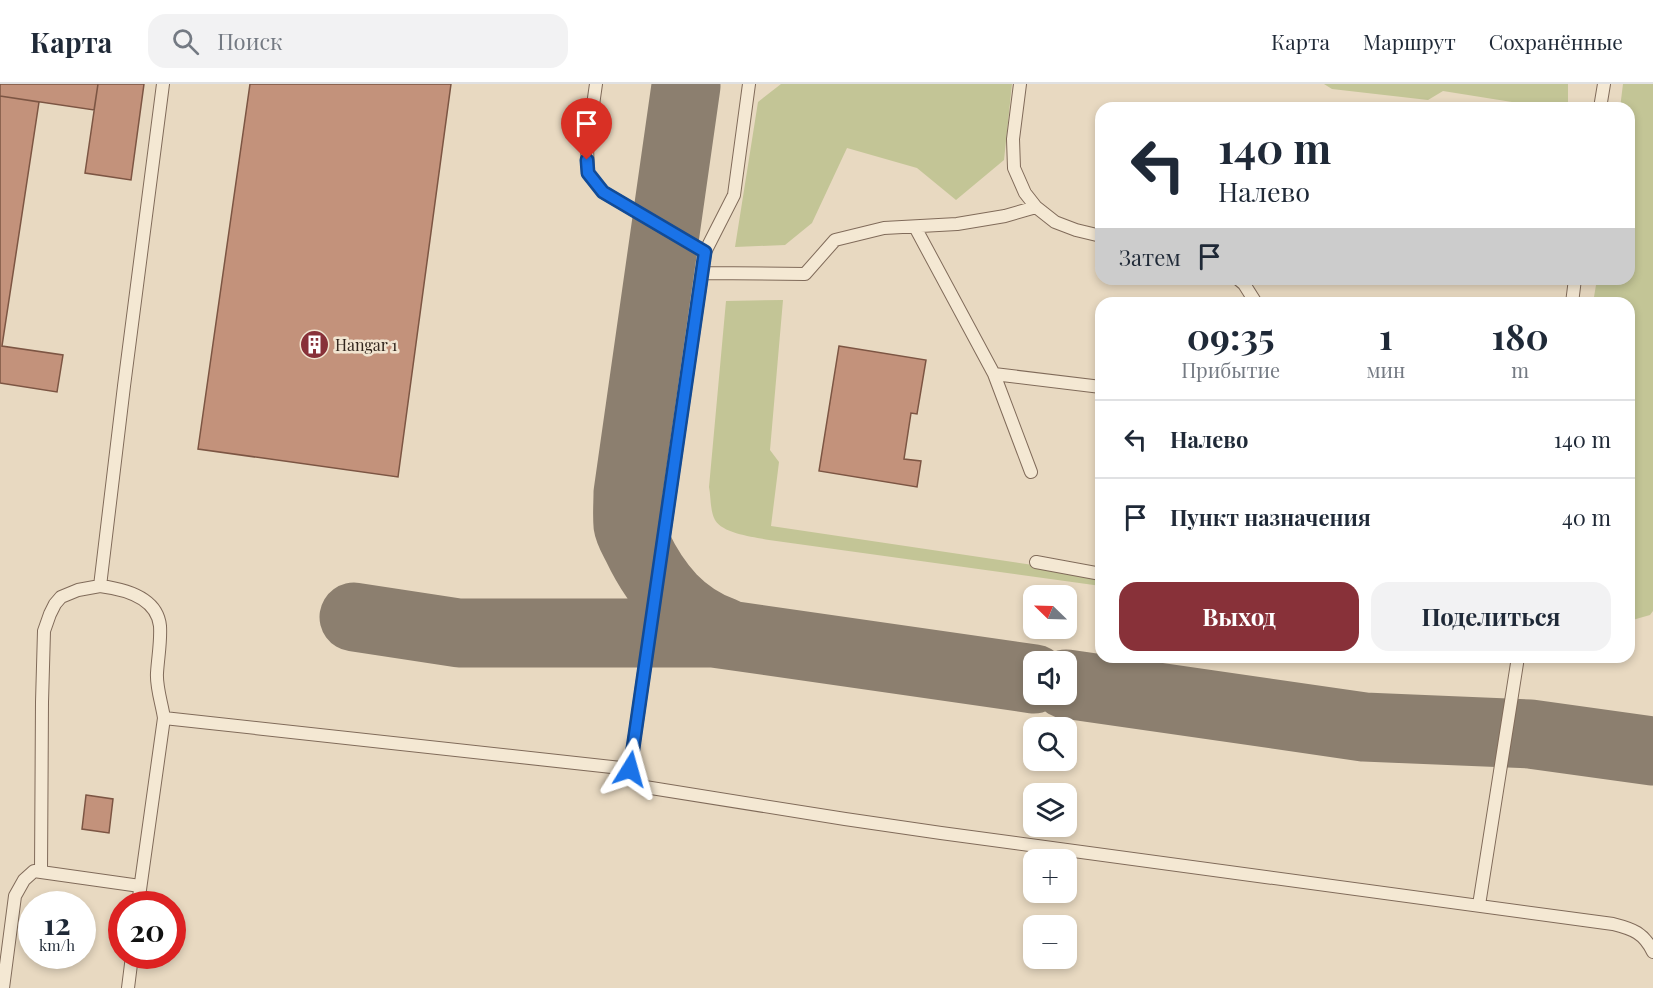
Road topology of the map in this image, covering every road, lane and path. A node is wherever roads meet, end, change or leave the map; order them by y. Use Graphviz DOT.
graph roads {
  1 [pos="163,84"];
  2 [pos="596,84"];
  3 [pos="749,84"];
  4 [pos="1020,84"];
  5 [pos="1604,84"];
  6 [pos="1601,102"];
  7 [pos="1036,207"];
  8 [pos="915,227"];
  9 [pos="1095,235"];
  10 [pos="705,252"];
  11 [pos="702,273"];
  12 [pos="994,374"];
  13 [pos="1095,386"];
  14 [pos="1031,472"];
  15 [pos="1036,562"];
  16 [pos="1095,573"];
  17 [pos="100,586"];
  18 [pos="1517,663"];
  19 [pos="164,718"];
  20 [pos="630,769"];
  21 [pos="41,872"];
  22 [pos="140,885"];
  23 [pos="139,891"];
  24 [pos="1479,905"];
  25 [pos="1653,952"];
  26 [pos="130,969"];
  27 [pos="3,988"];
  28 [pos="128,988"];
  1 -- 17 [label="lane"];
  2 -- 10 [label="lane"];
  3 -- 10 [label="lane"];
  4 -- 7 [label="lane"];
  5 -- 6 [label="lane"];
  7 -- 8 [label="lane"];
  7 -- 9 [label="lane"];
  8 -- 11 [label="lane"];
  8 -- 12 [label="lane"];
  10 -- 11 [label="lane"];
  11 -- 20 [label="lane"];
  12 -- 13 [label="lane"];
  12 -- 14 [label="lane"];
  15 -- 16 [label="lane"];
  17 -- 19 [label="lane"];
  17 -- 21 [label="lane"];
  18 -- 24 [label="lane"];
  19 -- 20 [label="lane"];
  19 -- 22 [label="lane"];
  20 -- 24 [label="lane"];
  21 -- 22 [label="lane"];
  21 -- 27 [label="lane"];
  22 -- 23 [label="lane"];
  24 -- 25 [label="lane"];
  26 -- 28 [label="lane"];
}
